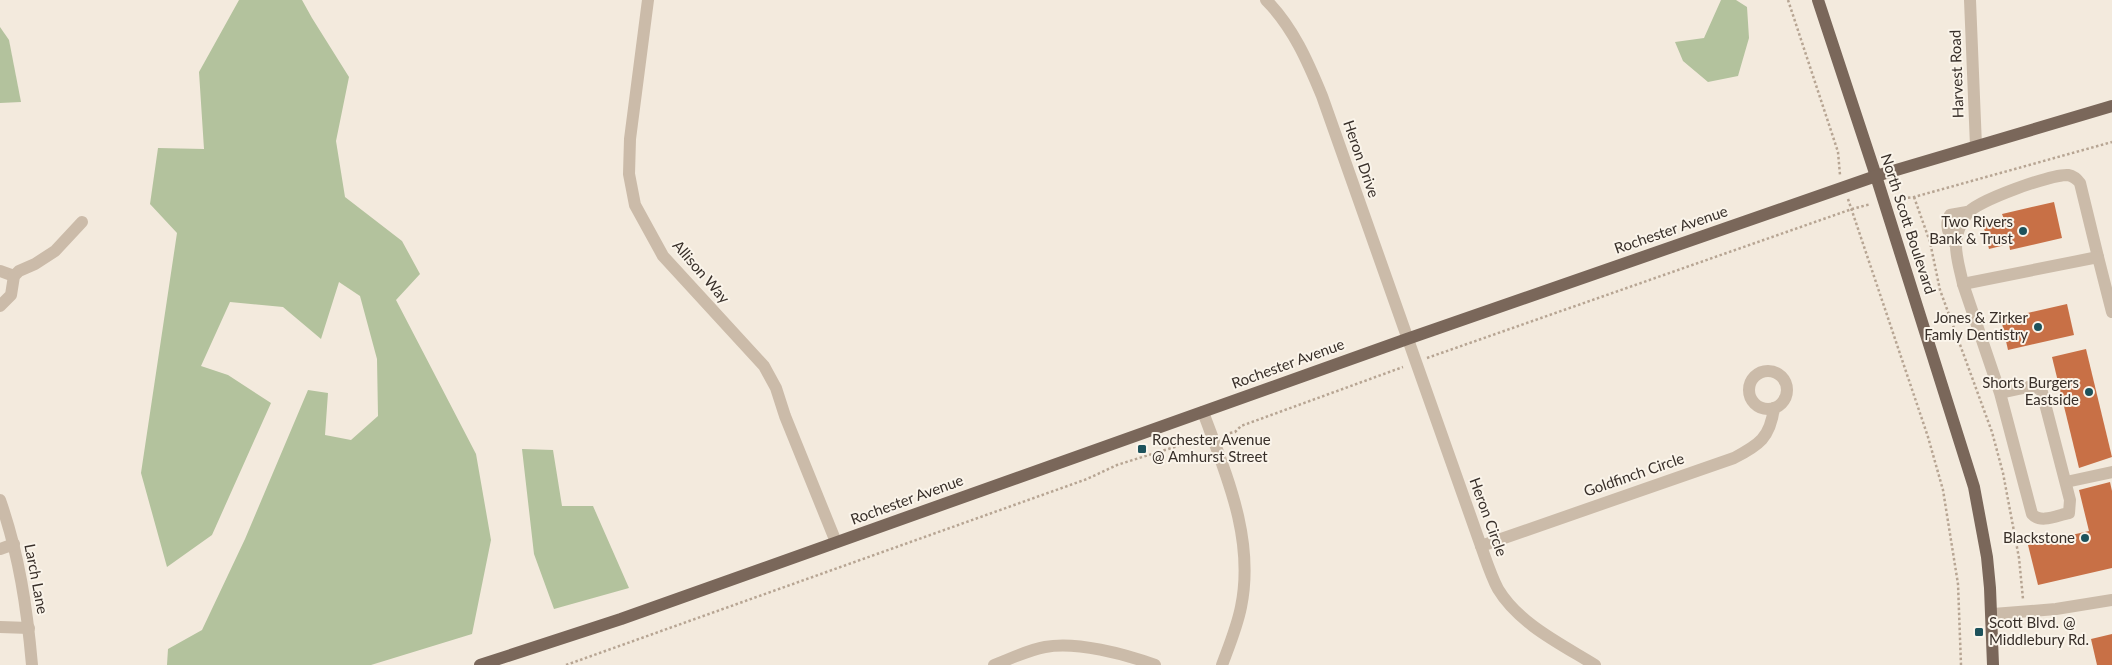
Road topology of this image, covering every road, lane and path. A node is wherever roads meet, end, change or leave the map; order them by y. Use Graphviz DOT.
graph roads {
  1 [pos="648,0"];
  2 [pos="1266,0"];
  3 [pos="1788,0"];
  4 [pos="1818,0"];
  5 [pos="1970,0"];
  6 [pos="2112,106"];
  7 [pos="2112,142"];
  8 [pos="1976,146"];
  9 [pos="1876,176"];
  10 [pos="1844,187"];
  11 [pos="82,222"];
  12 [pos="2098,256"];
  13 [pos="0,271"];
  14 [pos="14,276"];
  15 [pos="1963,284"];
  16 [pos="0,306"];
  17 [pos="2112,312"];
  18 [pos="1407,339"];
  19 [pos="2000,393"];
  20 [pos="1774,408"];
  21 [pos="1203,412"];
  22 [pos="2112,472"];
  23 [pos="2066,482"];
  24 [pos="0,500"];
  25 [pos="836,542"];
  26 [pos="14,544"];
  27 [pos="1481,546"];
  28 [pos="0,549"];
  29 [pos="2112,600"];
  30 [pos="2024,612"];
  31 [pos="1993,614"];
  32 [pos="0,627"];
  33 [pos="29,628"];
  34 [pos="500,662"];
  35 [pos="32,665"];
  36 [pos="480,665"];
  37 [pos="994,665"];
  38 [pos="1155,665"];
  39 [pos="1222,665"];
  40 [pos="1595,665"];
  41 [pos="1961,665"];
  42 [pos="1993,665"];
  1 -- 25 [label="street, Allison Way"];
  2 -- 18 [label="street, Heron Drive"];
  3 -- 10 [label="path"];
  4 -- 9 [label="main road, North Scott Boulevard"];
  5 -- 8 [label="street, Harvest Road"];
  6 -- 8 [label="main road, Rochester Avenue"];
  7 -- 30 [label="path"];
  8 -- 9 [label="main road, Rochester Avenue"];
  9 -- 10 [label="main road, Rochester Avenue"];
  9 -- 31 [label="main road, North Scott Boulevard"];
  10 -- 18 [label="main road, Rochester Avenue"];
  10 -- 41 [label="path"];
  11 -- 14 [label="street"];
  12 -- 15 [label="street"];
  12 -- 15 [label="street"];
  12 -- 17 [label="street"];
  13 -- 14 [label="street"];
  14 -- 16 [label="street"];
  15 -- 19 [label="street"];
  18 -- 21 [label="main road, Rochester Avenue"];
  18 -- 27 [label="street, Heron Circle"];
  19 -- 23 [label="street"];
  19 -- 23 [label="street"];
  20 -- 27 [label="street, Goldfinch Circle"];
  21 -- 25 [label="main road, Rochester Avenue"];
  21 -- 39 [label="street"];
  22 -- 23 [label="street"];
  24 -- 26 [label="street, Larch Lane"];
  25 -- 34 [label="main road, Rochester Avenue"];
  26 -- 28 [label="street"];
  26 -- 33 [label="street, Larch Lane"];
  27 -- 40 [label="street, Heron Circle"];
  29 -- 30 [label="street"];
  30 -- 31 [label="street"];
  31 -- 42 [label="main road, North Scott Boulevard"];
  32 -- 33 [label="street"];
  33 -- 35 [label="street, Larch Lane"];
  34 -- 36 [label="main road, Rochester Avenue"];
  37 -- 38 [label="street"];
}
